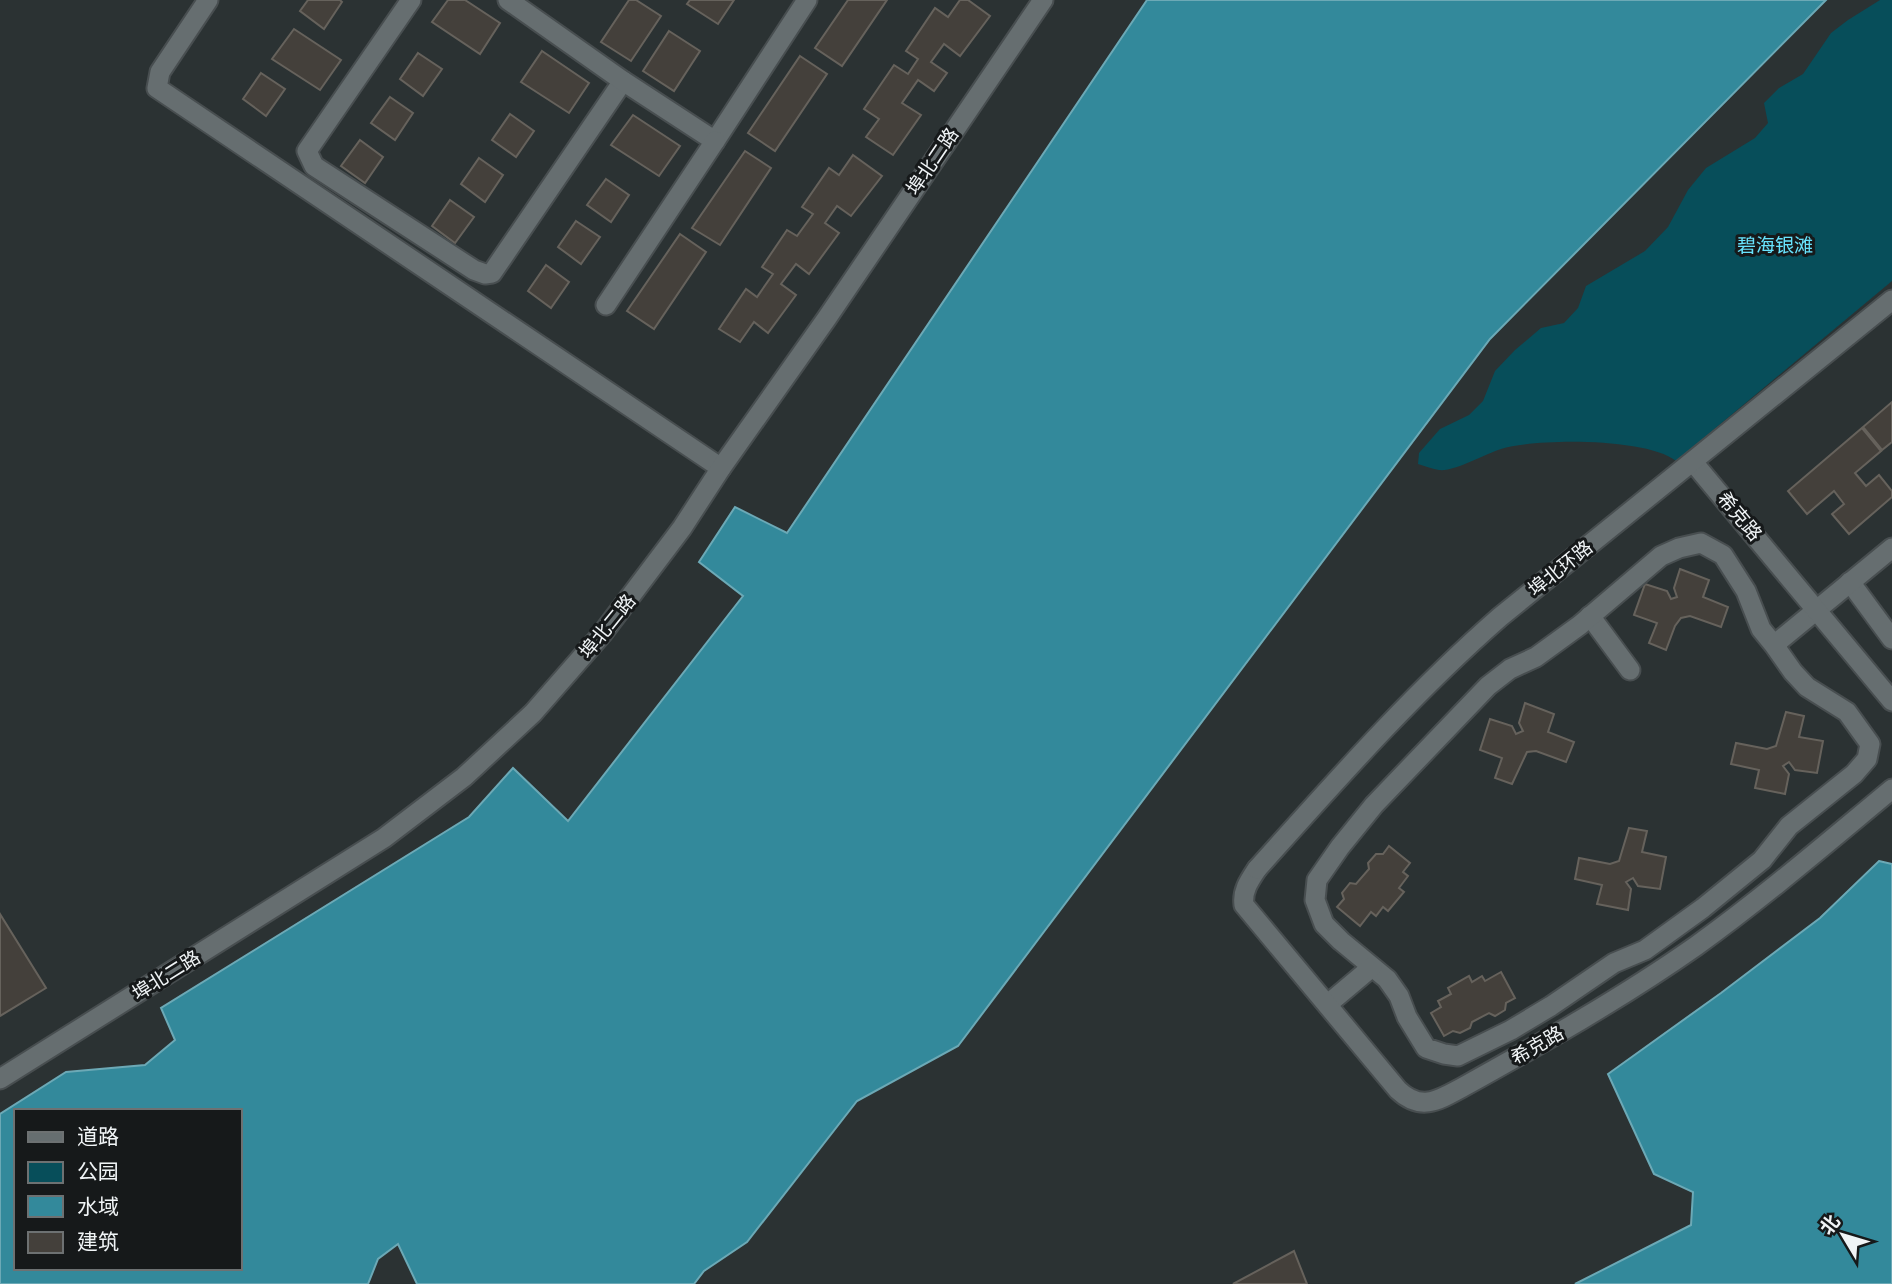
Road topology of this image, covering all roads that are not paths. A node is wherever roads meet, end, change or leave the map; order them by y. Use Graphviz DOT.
graph roads {
  1 [pos="208,0"];
  2 [pos="411,0"];
  3 [pos="508,0"];
  4 [pos="807,0"];
  5 [pos="1043,0"];
  6 [pos="623,81"];
  7 [pos="715,141"];
  8 [pos="1892,300"];
  9 [pos="606,305"];
  10 [pos="1693,462"];
  11 [pos="721,468"];
  12 [pos="1892,548"];
  13 [pos="1837,585"];
  14 [pos="1817,610"];
  15 [pos="1590,616"];
  16 [pos="1892,639"];
  17 [pos="1774,645"];
  18 [pos="1630,670"];
  19 [pos="1892,701"];
  20 [pos="1892,789"];
  21 [pos="1257,869"];
  22 [pos="1372,967"];
  23 [pos="1328,1004"];
  24 [pos="0,1079"];
  1 -- 11 [label="street"];
  2 -- 6 [label="street"];
  3 -- 6 [label="street"];
  4 -- 7 [label="street"];
  5 -- 11 [label="street, 埠北二路"];
  6 -- 7 [label="street"];
  7 -- 9 [label="street"];
  8 -- 10 [label="street, 埠北环路"];
  10 -- 14 [label="street, 希克路"];
  10 -- 21 [label="street, 埠北环路"];
  11 -- 24 [label="street, 埠北二路"];
  12 -- 13 [label="street"];
  13 -- 14 [label="street"];
  13 -- 16 [label="street"];
  14 -- 17 [label="street"];
  14 -- 19 [label="street, 希克路"];
  15 -- 17 [label="street"];
  15 -- 18 [label="street"];
  15 -- 22 [label="street"];
  17 -- 22 [label="street"];
  20 -- 23 [label="street, 希克路"];
  21 -- 23 [label="street, 希克路"];
  22 -- 23 [label="street"];
}
